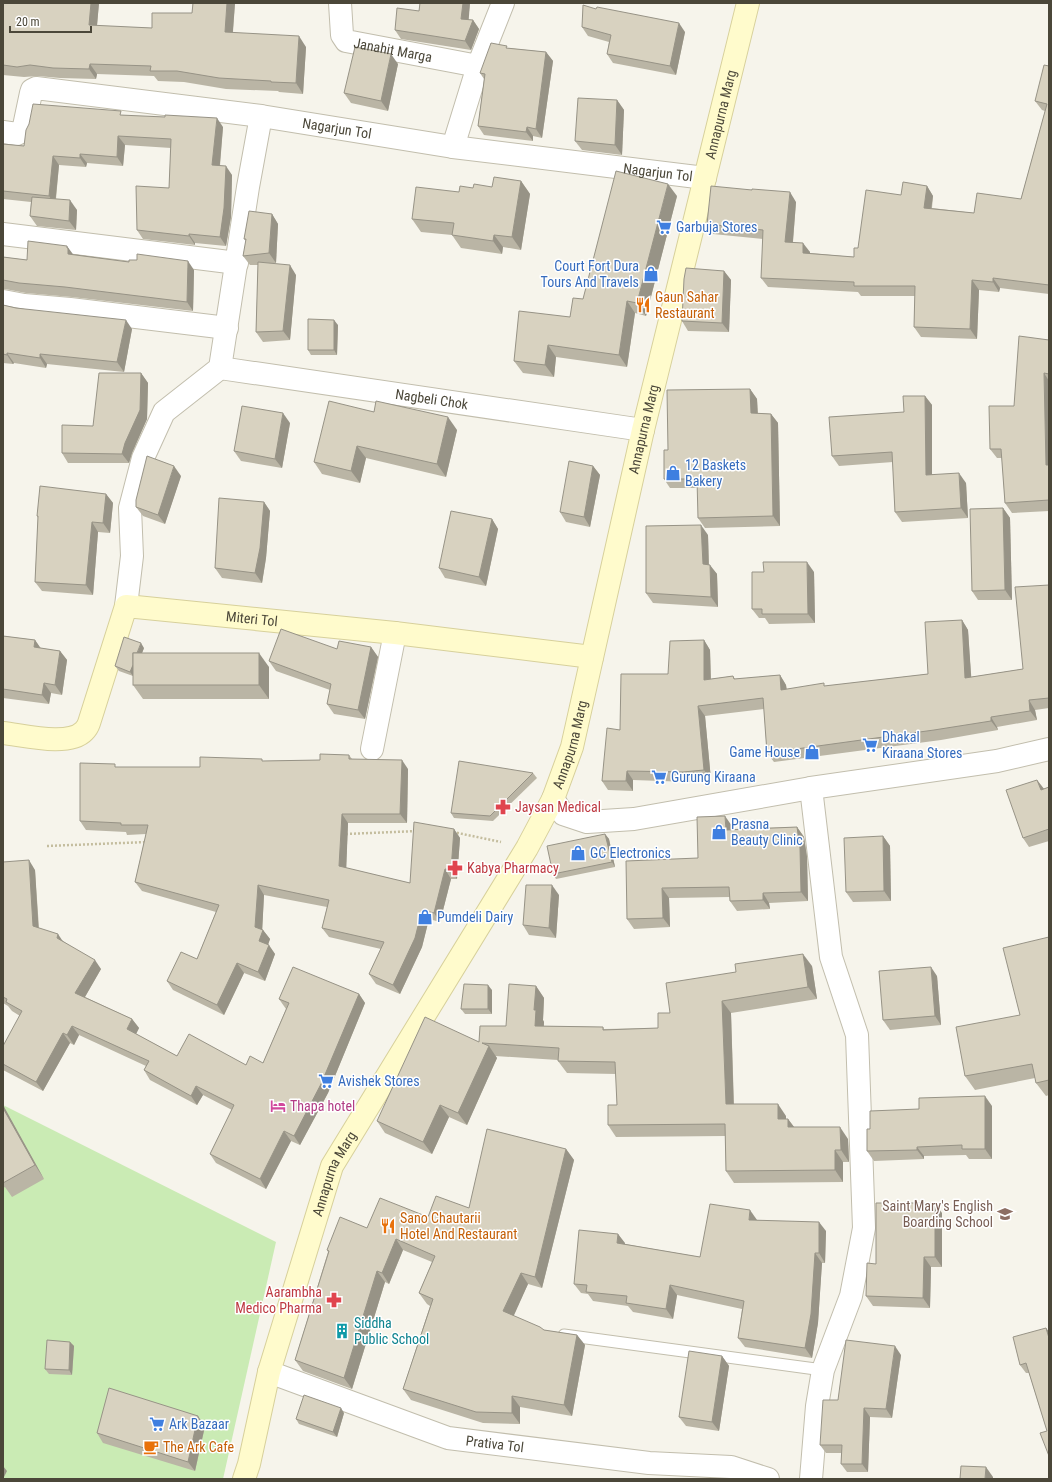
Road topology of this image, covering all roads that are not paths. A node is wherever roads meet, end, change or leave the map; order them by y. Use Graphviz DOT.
graph roads {
  1 [pos="340,3"];
  2 [pos="502,3"];
  3 [pos="748,3"];
  4 [pos="478,66"];
  5 [pos="261,116"];
  6 [pos="3,132"];
  7 [pos="453,147"];
  8 [pos="705,178"];
  9 [pos="3,234"];
  10 [pos="237,263"];
  11 [pos="3,301"];
  12 [pos="227,328"];
  13 [pos="220,368"];
  14 [pos="643,430"];
  15 [pos="126,606"];
  16 [pos="395,633"];
  17 [pos="592,657"];
  18 [pos="3,733"];
  19 [pos="372,749"];
  20 [pos="1049,749"];
  21 [pos="811,788"];
  22 [pos="553,799"];
  23 [pos="553,1334"];
  24 [pos="823,1370"];
  25 [pos="269,1372"];
  26 [pos="730,1473"];
  27 [pos="244,1479"];
  28 [pos="768,1479"];
  29 [pos="811,1479"];
  1 -- 4 [label="street, Janahit Marga"];
  2 -- 4 [label="street"];
  3 -- 8 [label="main road, Annapurna Marg"];
  4 -- 7 [label="street"];
  5 -- 6 [label="street, Nagarjun Tol"];
  5 -- 7 [label="street, Nagarjun Tol"];
  5 -- 10 [label="street"];
  7 -- 8 [label="street, Nagarjun Tol"];
  8 -- 14 [label="main road, Annapurna Marg"];
  9 -- 10 [label="street"];
  10 -- 12 [label="street"];
  11 -- 12 [label="street"];
  12 -- 13 [label="street"];
  13 -- 14 [label="street, Nagbeli Chok"];
  13 -- 15 [label="street"];
  14 -- 17 [label="main road, Annapurna Marg"];
  15 -- 16 [label="main road, Miteri Tol"];
  15 -- 18 [label="main road"];
  16 -- 17 [label="main road, Miteri Tol"];
  16 -- 19 [label="street"];
  17 -- 22 [label="main road, Annapurna Marg"];
  20 -- 21 [label="street"];
  21 -- 22 [label="street"];
  21 -- 24 [label="street"];
  22 -- 25 [label="main road, Annapurna Marg"];
  23 -- 24 [label="lane"];
  24 -- 29 [label="street"];
  25 -- 26 [label="street, Prativa Tol"];
  25 -- 27 [label="main road, Annapurna Marg"];
  26 -- 28 [label="street, Prativa Tol"];
}
